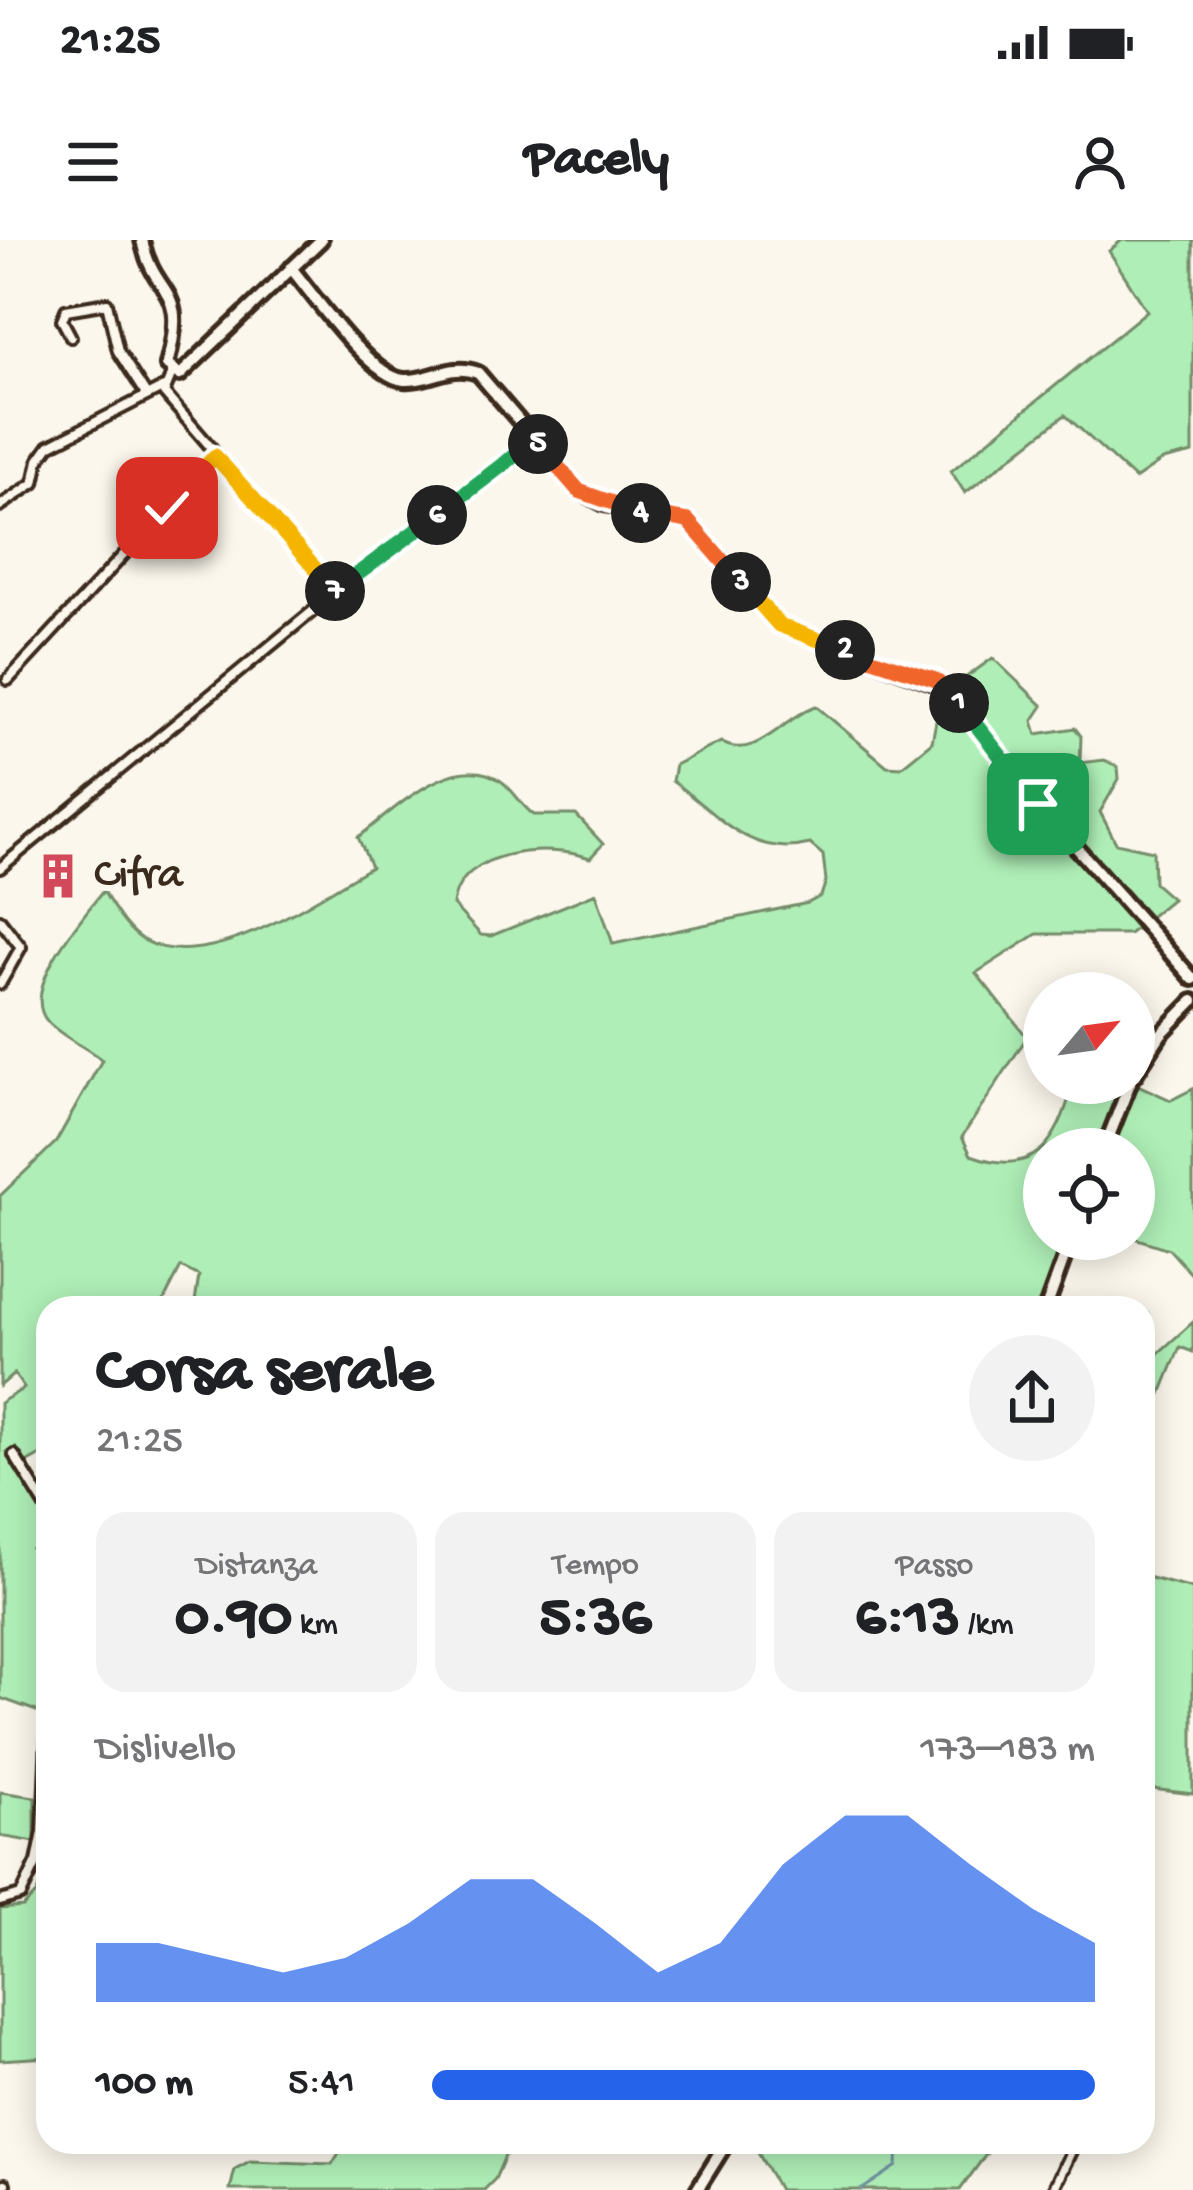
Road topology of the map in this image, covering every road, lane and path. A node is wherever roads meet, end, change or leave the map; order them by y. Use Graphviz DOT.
graph roads {
  1 [pos="142,240"];
  2 [pos="320,240"];
  3 [pos="291,268"];
  4 [pos="71,337"];
  5 [pos="172,373"];
  6 [pos="164,387"];
  7 [pos="145,393"];
  8 [pos="535,440"];
  9 [pos="215,456"];
  10 [pos="0,506"];
  11 [pos="336,592"];
  12 [pos="8,680"];
  13 [pos="0,868"];
  14 [pos="0,920"];
  15 [pos="1193,979"];
  16 [pos="0,984"];
  17 [pos="1193,1001"];
  18 [pos="1155,1044"];
  19 [pos="1064,1260"];
  20 [pos="1051,1296"];
  21 [pos="14,1455"];
  22 [pos="36,1491"];
  23 [pos="36,1864"];
  24 [pos="0,1901"];
  25 [pos="720,2154"];
  26 [pos="1069,2154"];
  27 [pos="697,2190"];
  28 [pos="1053,2190"];
  1 -- 5 [label="street"];
  2 -- 3 [label="street"];
  3 -- 5 [label="street"];
  3 -- 8 [label="street"];
  4 -- 7 [label="street"];
  5 -- 6 [label="street"];
  6 -- 7 [label="street"];
  6 -- 9 [label="street"];
  7 -- 10 [label="street"];
  8 -- 11 [label="street"];
  8 -- 15 [label="street"];
  9 -- 11 [label="street"];
  9 -- 12 [label="street"];
  11 -- 13 [label="street"];
  14 -- 16 [label="street"];
  17 -- 18 [label="street"];
  19 -- 20 [label="street"];
  21 -- 22 [label="street"];
  23 -- 24 [label="street"];
  25 -- 27 [label="street"];
  26 -- 28 [label="street"];
}
